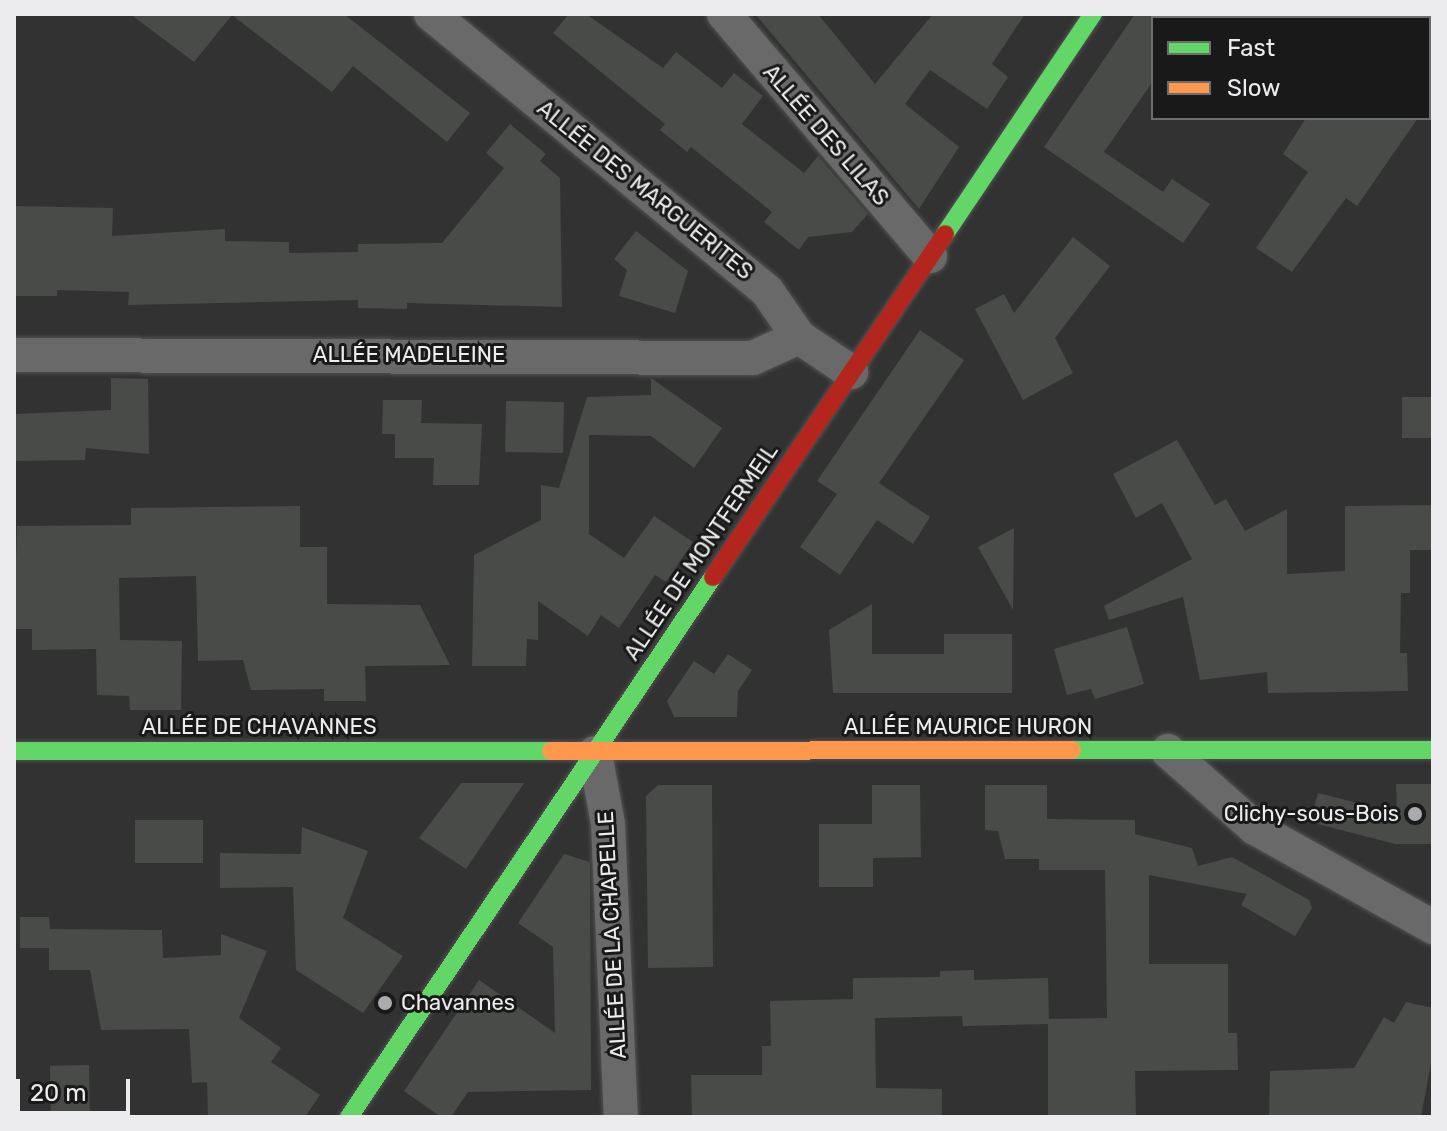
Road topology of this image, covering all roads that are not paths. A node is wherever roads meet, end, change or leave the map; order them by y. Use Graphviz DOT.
graph roads {
  1 [pos="431,14"];
  2 [pos="724,14"];
  3 [pos="1093,14"];
  4 [pos="930,256"];
  5 [pos="799,337"];
  6 [pos="14,355"];
  7 [pos="851,372"];
  8 [pos="1433,750"];
  9 [pos="14,751"];
  10 [pos="504,751"];
  11 [pos="1168,751"];
  12 [pos="595,753"];
  13 [pos="1433,927"];
  14 [pos="349,1117"];
  15 [pos="621,1117"];
  1 -- 5 [label="street, ALLÉE DES MARGUERITES"];
  2 -- 4 [label="street, ALLÉE DES LILAS"];
  3 -- 4 [label="street, ALLÉE DE MONTFERMEIL"];
  4 -- 7 [label="street, ALLÉE DE MONTFERMEIL"];
  5 -- 6 [label="street, ALLÉE MADELEINE"];
  5 -- 7 [label="street, ALLÉE DES MARGUERITES"];
  7 -- 12 [label="street, ALLÉE DE MONTFERMEIL"];
  8 -- 11 [label="street, ALLÉE MAURICE HURON"];
  9 -- 10 [label="street, ALLÉE DE CHAVANNES"];
  10 -- 12 [label="street, ALLÉE MAURICE HURON"];
  11 -- 12 [label="street, ALLÉE MAURICE HURON"];
  11 -- 13 [label="street"];
  12 -- 14 [label="street, ALLÉE DE MONTFERMEIL"];
  12 -- 15 [label="street, ALLÉE DE LA CHAPELLE"];
}
